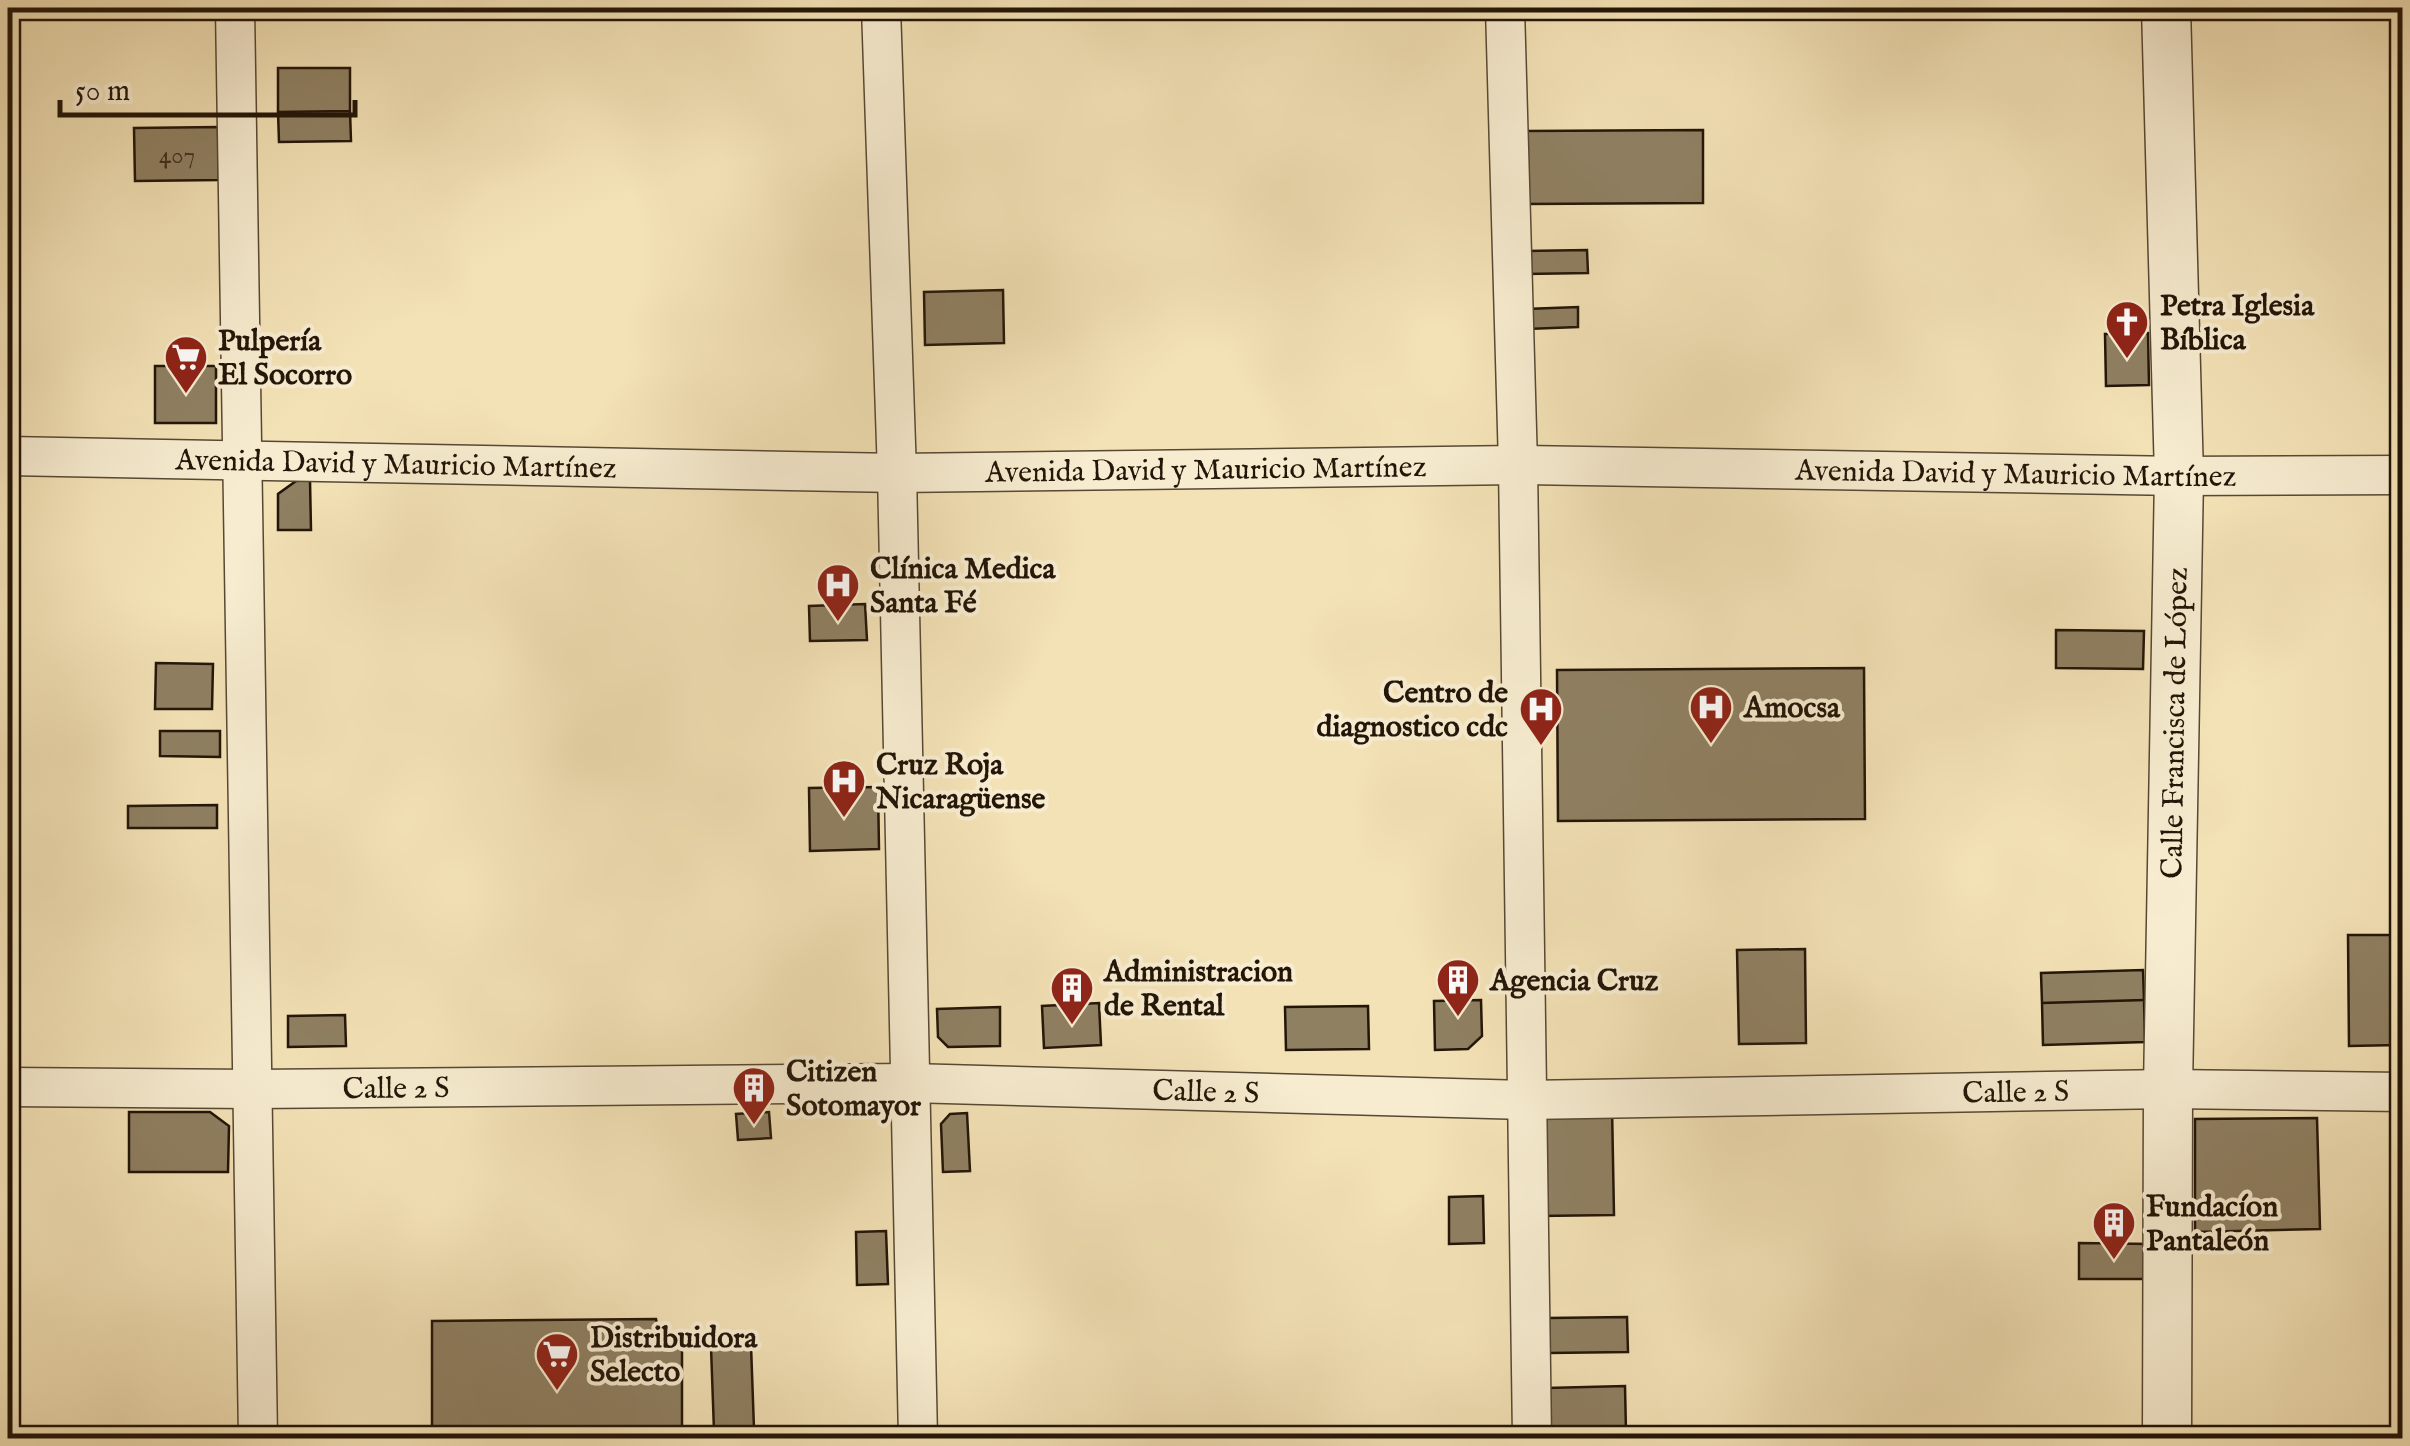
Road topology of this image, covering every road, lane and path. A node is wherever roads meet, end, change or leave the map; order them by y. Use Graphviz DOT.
graph roads {
  1 [pos="235,8"];
  2 [pos="881,8"];
  3 [pos="1505,8"];
  4 [pos="2166,8"];
  5 [pos="8,456"];
  6 [pos="242,460"];
  7 [pos="1518,465"];
  8 [pos="897,473"];
  9 [pos="2402,475"];
  10 [pos="2178,476"];
  11 [pos="910,1084"];
  12 [pos="8,1087"];
  13 [pos="252,1089"];
  14 [pos="2168,1089"];
  15 [pos="2402,1092"];
  16 [pos="1526,1100"];
  17 [pos="258,1438"];
  18 [pos="918,1438"];
  19 [pos="1532,1438"];
  20 [pos="2167,1438"];
  1 -- 6 [label="street"];
  2 -- 8 [label="street"];
  3 -- 7 [label="street"];
  4 -- 10 [label="street, Calle Francisca de López"];
  5 -- 6 [label="street, Avenida David y Mauricio Martínez"];
  6 -- 8 [label="street, Avenida David y Mauricio Martínez"];
  6 -- 13 [label="street"];
  7 -- 8 [label="street, Avenida David y Mauricio Martínez"];
  7 -- 10 [label="street, Avenida David y Mauricio Martínez"];
  7 -- 16 [label="street"];
  8 -- 11 [label="street"];
  9 -- 10 [label="street, Avenida David y Mauricio Martínez"];
  10 -- 14 [label="street, Calle Francisca de López"];
  11 -- 13 [label="street, Calle 2 S"];
  11 -- 16 [label="street, Calle 2 S"];
  11 -- 18 [label="street"];
  12 -- 13 [label="street, Calle 2 S"];
  13 -- 17 [label="street"];
  14 -- 15 [label="street, Calle 2 S"];
  14 -- 16 [label="street, Calle 2 S"];
  14 -- 20 [label="street, Calle Francisca de López"];
  16 -- 19 [label="street"];
}
